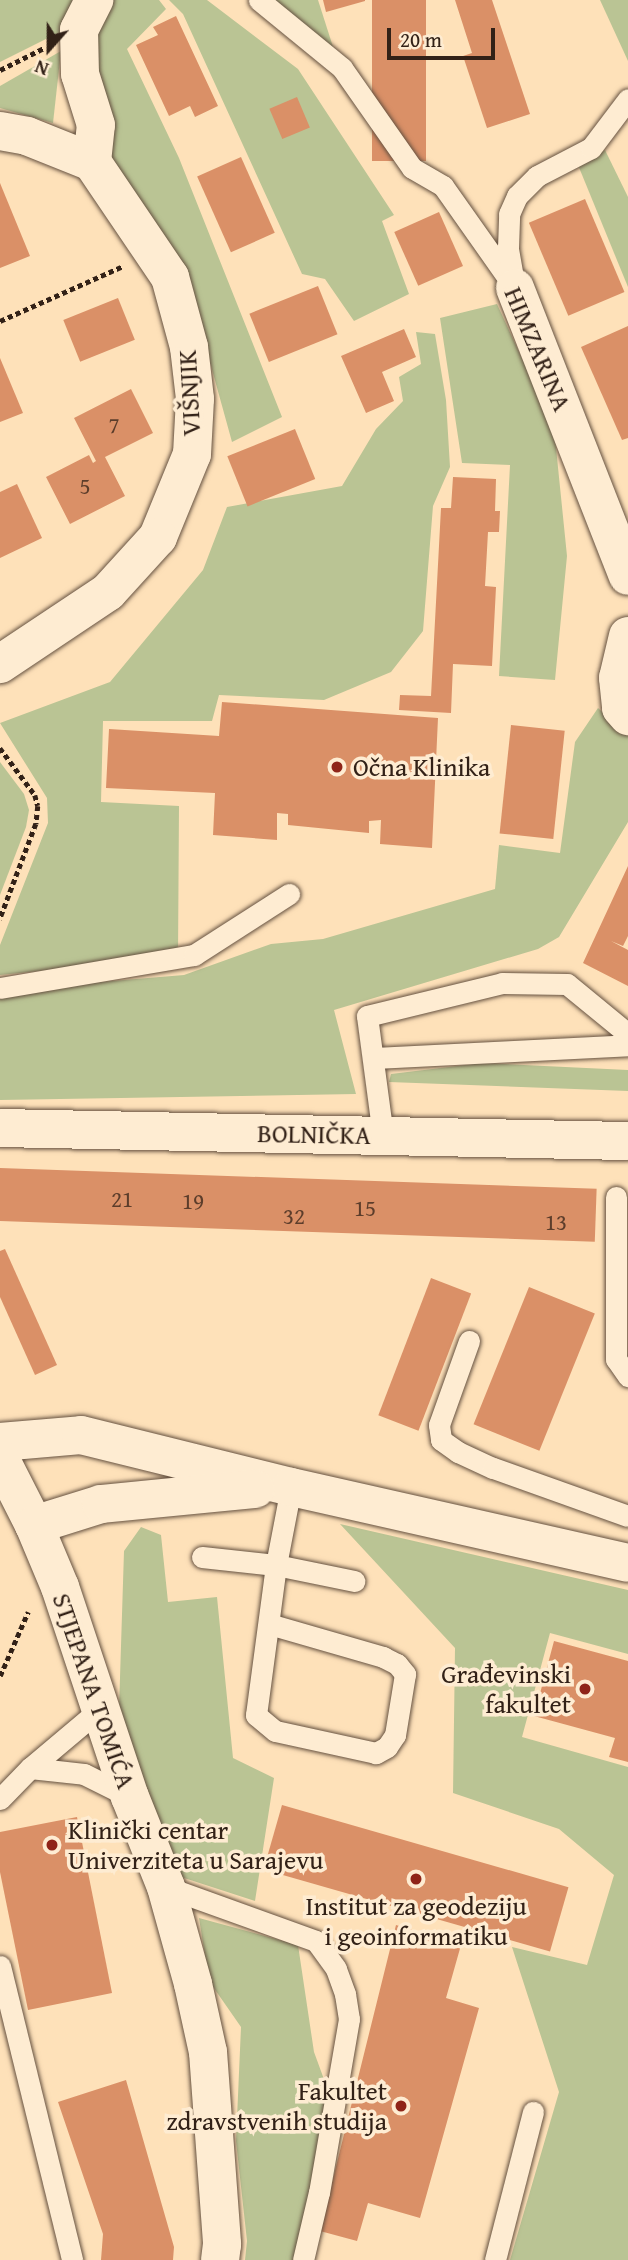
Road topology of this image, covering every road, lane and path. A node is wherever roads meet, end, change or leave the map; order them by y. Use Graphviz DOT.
graph roads {
  1 [pos="94,0"];
  2 [pos="259,0"];
  3 [pos="628,99"];
  4 [pos="0,131"];
  5 [pos="92,162"];
  6 [pos="153,253"];
  7 [pos="515,288"];
  8 [pos="0,321"];
  9 [pos="628,576"];
  10 [pos="628,636"];
  11 [pos="0,664"];
  12 [pos="628,716"];
  13 [pos="0,748"];
  14 [pos="289,894"];
  15 [pos="0,919"];
  16 [pos="0,988"];
  17 [pos="628,1034"];
  18 [pos="628,1045"];
  19 [pos="375,1058"];
  20 [pos="0,1128"];
  21 [pos="383,1136"];
  22 [pos="628,1141"];
  23 [pos="616,1197"];
  24 [pos="469,1341"];
  25 [pos="628,1376"];
  26 [pos="0,1442"];
  27 [pos="0,1458"];
  28 [pos="288,1487"];
  29 [pos="628,1516"];
  30 [pos="34,1525"];
  31 [pos="202,1557"];
  32 [pos="628,1563"];
  33 [pos="276,1564"];
  34 [pos="354,1581"];
  35 [pos="269,1624"];
  36 [pos="13,1644"];
  37 [pos="0,1676"];
  38 [pos="100,1709"];
  39 [pos="30,1768"];
  40 [pos="130,1797"];
  41 [pos="0,1799"];
  42 [pos="166,1887"];
  43 [pos="0,1966"];
  44 [pos="533,2112"];
  45 [pos="72,2260"];
  46 [pos="220,2260"];
  47 [pos="303,2260"];
  48 [pos="495,2260"];
  1 -- 5 [label="street"];
  2 -- 7 [label="lane, HIMZARINA"];
  3 -- 7 [label="lane"];
  4 -- 5 [label="street"];
  5 -- 6 [label="street, VIŠNJIK"];
  6 -- 8 [label="path"];
  6 -- 11 [label="street, VIŠNJIK"];
  7 -- 9 [label="street, HIMZARINA"];
  10 -- 12 [label="street"];
  13 -- 15 [label="path"];
  14 -- 16 [label="lane"];
  17 -- 19 [label="lane"];
  18 -- 19 [label="lane"];
  19 -- 21 [label="lane"];
  20 -- 21 [label="street, BOLNIČKA"];
  21 -- 22 [label="street, BOLNIČKA"];
  23 -- 25 [label="lane"];
  24 -- 29 [label="lane"];
  26 -- 28 [label="street"];
  27 -- 30 [label="street, STJEPANA TOMIĆA"];
  28 -- 30 [label="street"];
  28 -- 32 [label="street"];
  28 -- 33 [label="lane"];
  30 -- 38 [label="street, STJEPANA TOMIĆA"];
  31 -- 33 [label="lane"];
  33 -- 34 [label="lane"];
  33 -- 35 [label="lane"];
  35 -- 35 [label="lane"];
  36 -- 37 [label="path"];
  38 -- 39 [label="lane"];
  38 -- 40 [label="street, STJEPANA TOMIĆA"];
  39 -- 40 [label="lane"];
  39 -- 41 [label="lane"];
  40 -- 42 [label="street, STJEPANA TOMIĆA"];
  42 -- 46 [label="street, STJEPANA TOMIĆA"];
  42 -- 47 [label="lane"];
  43 -- 45 [label="lane"];
  44 -- 48 [label="lane"];
}
